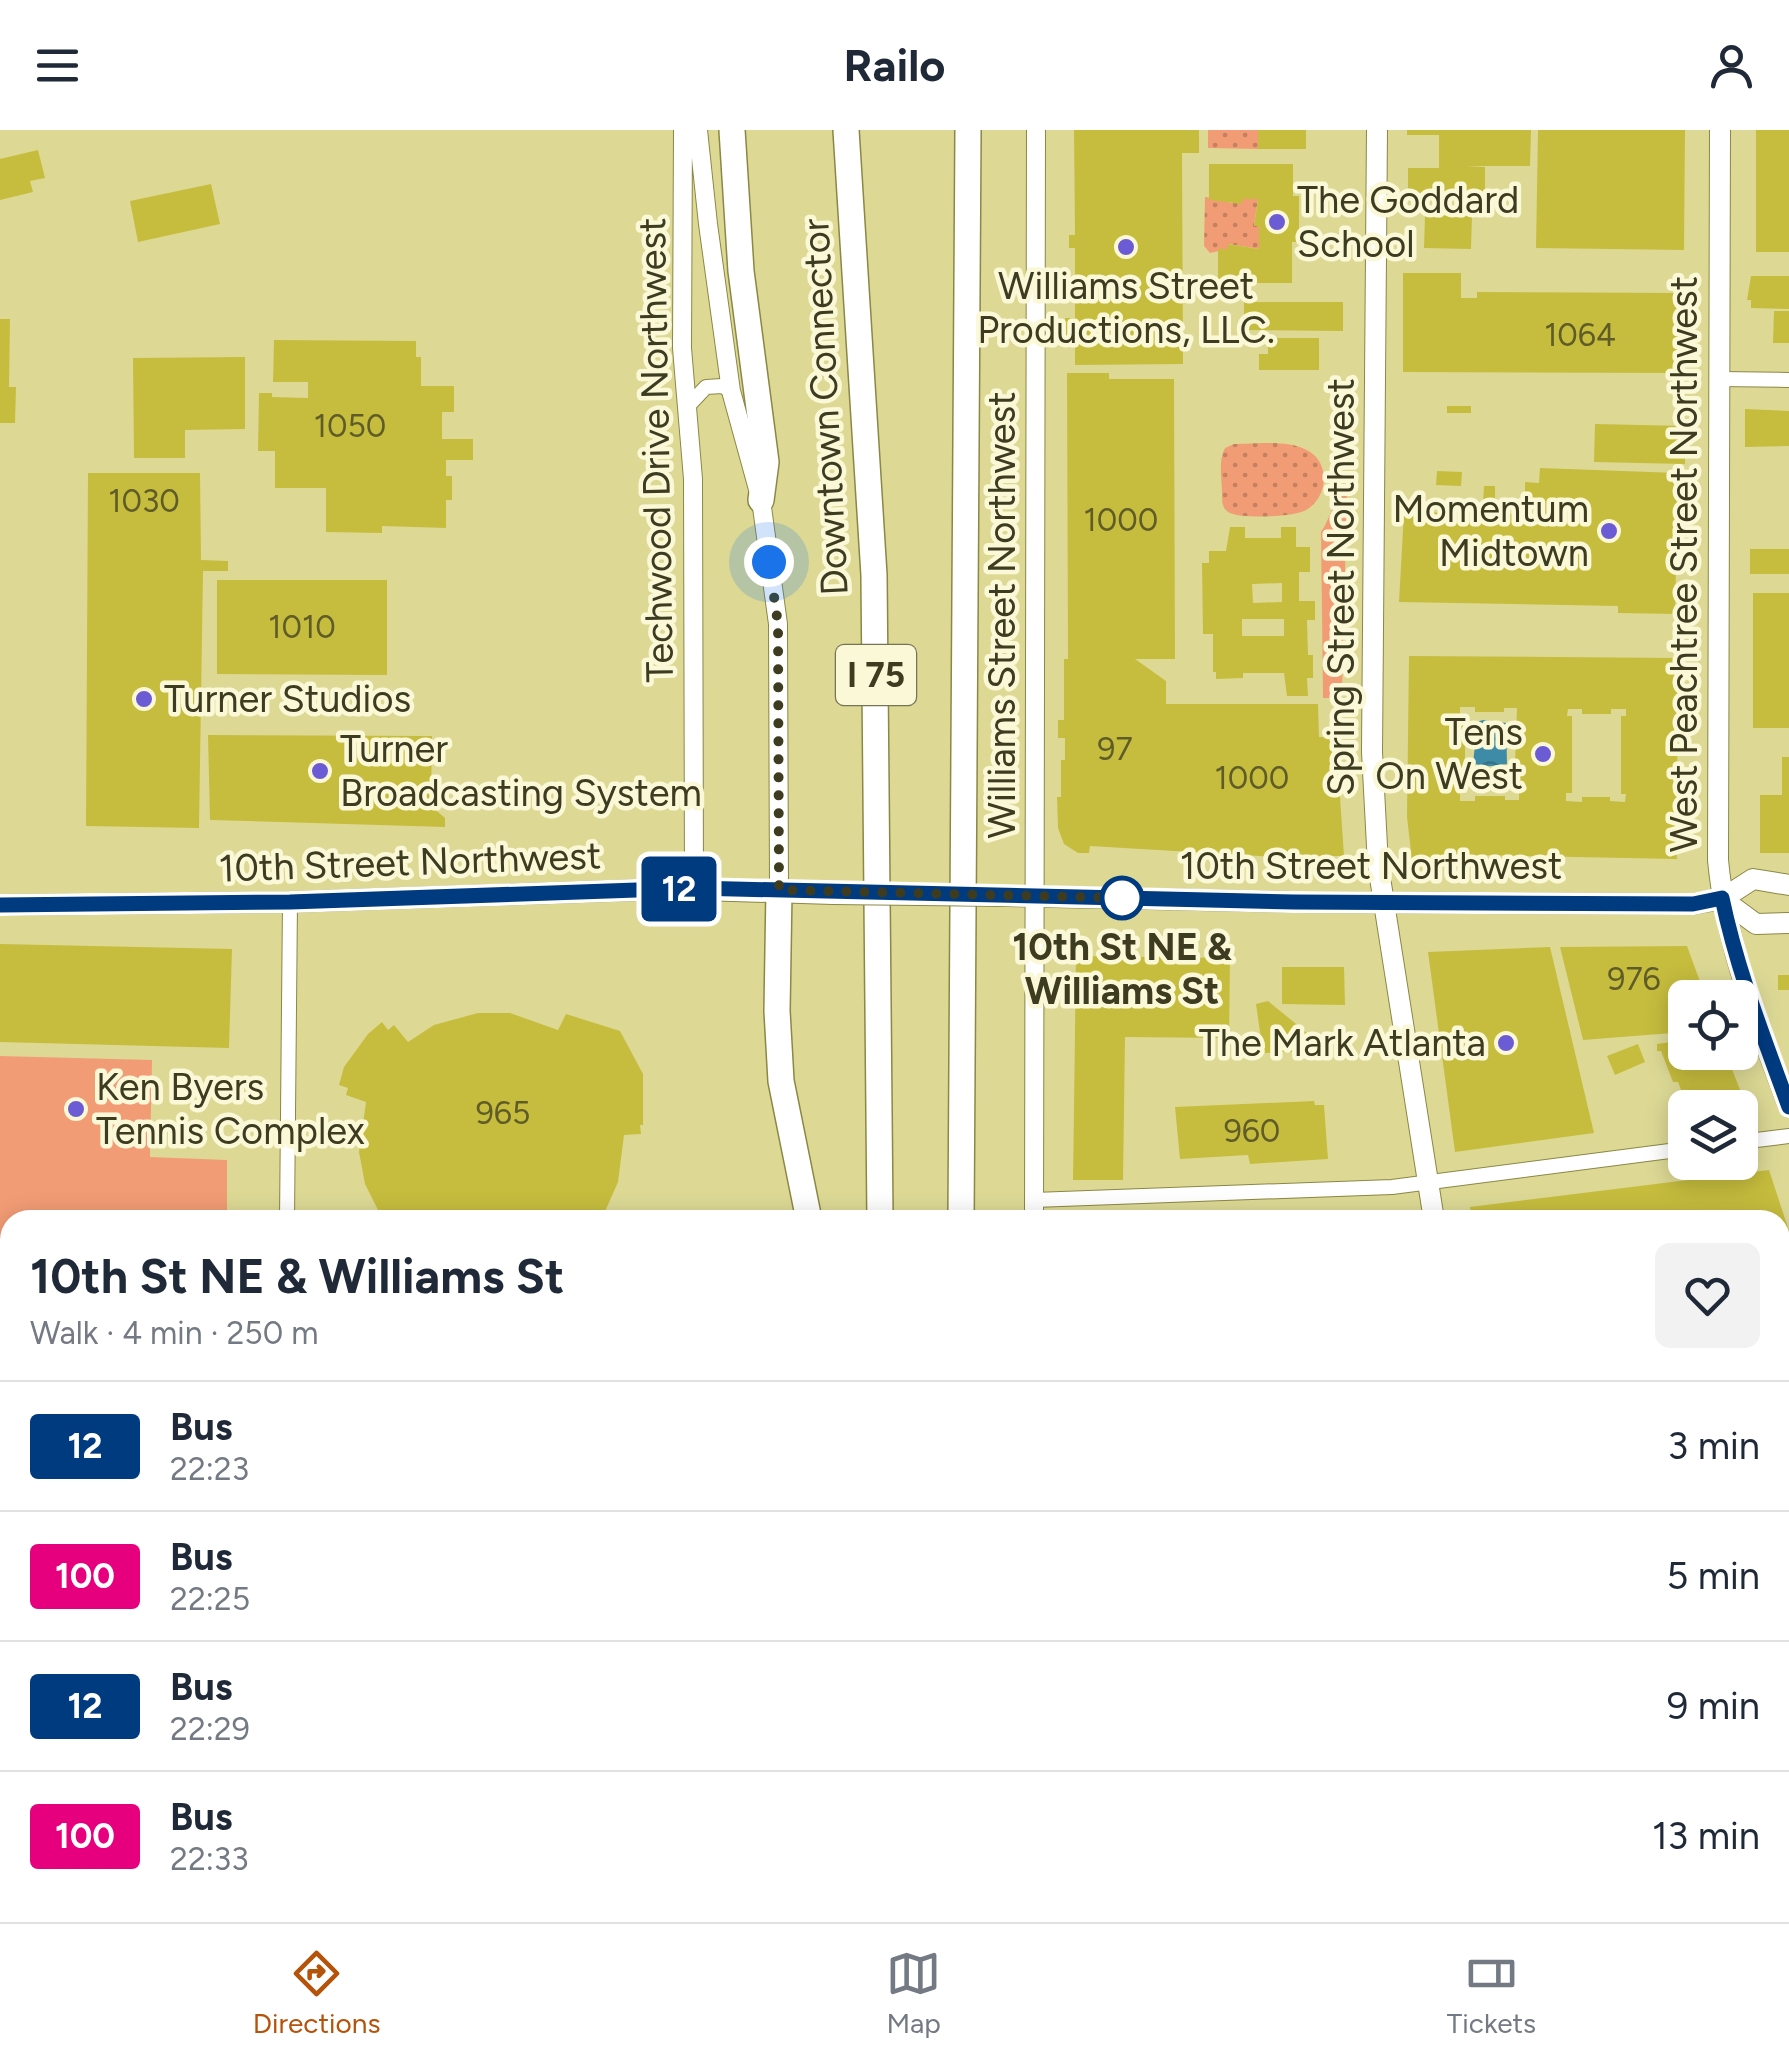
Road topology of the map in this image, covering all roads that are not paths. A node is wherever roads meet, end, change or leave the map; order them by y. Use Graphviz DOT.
graph roads {
  1 [pos="683,130"];
  2 [pos="698,130"];
  3 [pos="732,130"];
  4 [pos="846,130"];
  5 [pos="968,130"];
  6 [pos="1036,130"];
  7 [pos="1377,130"];
  8 [pos="1720,130"];
  9 [pos="1719,380"];
  10 [pos="1789,380"];
  11 [pos="732,391"];
  12 [pos="688,406"];
  13 [pos="760,500"];
  14 [pos="1789,885"];
  15 [pos="694,888"];
  16 [pos="779,890"];
  17 [pos="1034,896"];
  18 [pos="1722,898"];
  19 [pos="290,902"];
  20 [pos="1385,903"];
  21 [pos="0,905"];
  22 [pos="1789,923"];
  23 [pos="1789,1106"];
  24 [pos="1789,1136"];
  25 [pos="1758,1140"];
  26 [pos="1668,1152"];
  27 [pos="1428,1182"];
  28 [pos="1034,1200"];
  29 [pos="287,1210"];
  30 [pos="807,1210"];
  31 [pos="880,1210"];
  32 [pos="961,1210"];
  33 [pos="1034,1210"];
  34 [pos="1432,1210"];
  1 -- 12 [label="street, Techwood Drive Northwest"];
  2 -- 11 [label="street, Techwood Drive Northwest"];
  3 -- 13 [label="highway"];
  4 -- 31 [label="highway, Downtown Connector / I 75"];
  5 -- 32 [label="highway, I 75"];
  6 -- 17 [label="street, Williams Street Northwest"];
  7 -- 20 [label="main road, Spring Street Northwest"];
  8 -- 9 [label="main road, West Peachtree Street Northwest"];
  9 -- 10 [label="street"];
  9 -- 18 [label="main road, West Peachtree Street Northwest"];
  11 -- 12 [label="street"];
  11 -- 13 [label="street, Techwood Drive Northwest"];
  12 -- 15 [label="street, Techwood Drive Northwest"];
  13 -- 16 [label="street, Techwood Drive Northwest"];
  14 -- 18 [label="main road, 10th Street Northwest"];
  15 -- 16 [label="main road, 10th Street Northwest"];
  15 -- 19 [label="main road, 10th Street Northwest"];
  16 -- 17 [label="main road, 10th Street Northwest, bridge"];
  16 -- 30 [label="highway"];
  17 -- 20 [label="main road, 10th Street Northwest"];
  17 -- 28 [label="street, Williams Street Northwest"];
  18 -- 20 [label="main road, 10th Street Northwest"];
  18 -- 22 [label="main road"];
  18 -- 23 [label="main road, West Peachtree Street Northwest"];
  19 -- 21 [label="main road, 10th Street Northwest"];
  19 -- 29 [label="street"];
  20 -- 27 [label="main road, Spring Street Northwest"];
  24 -- 25 [label="street"];
  26 -- 27 [label="street"];
  27 -- 28 [label="street"];
  27 -- 34 [label="main road, Spring Street Northwest"];
  28 -- 33 [label="street, Williams Street Northwest"];
}
